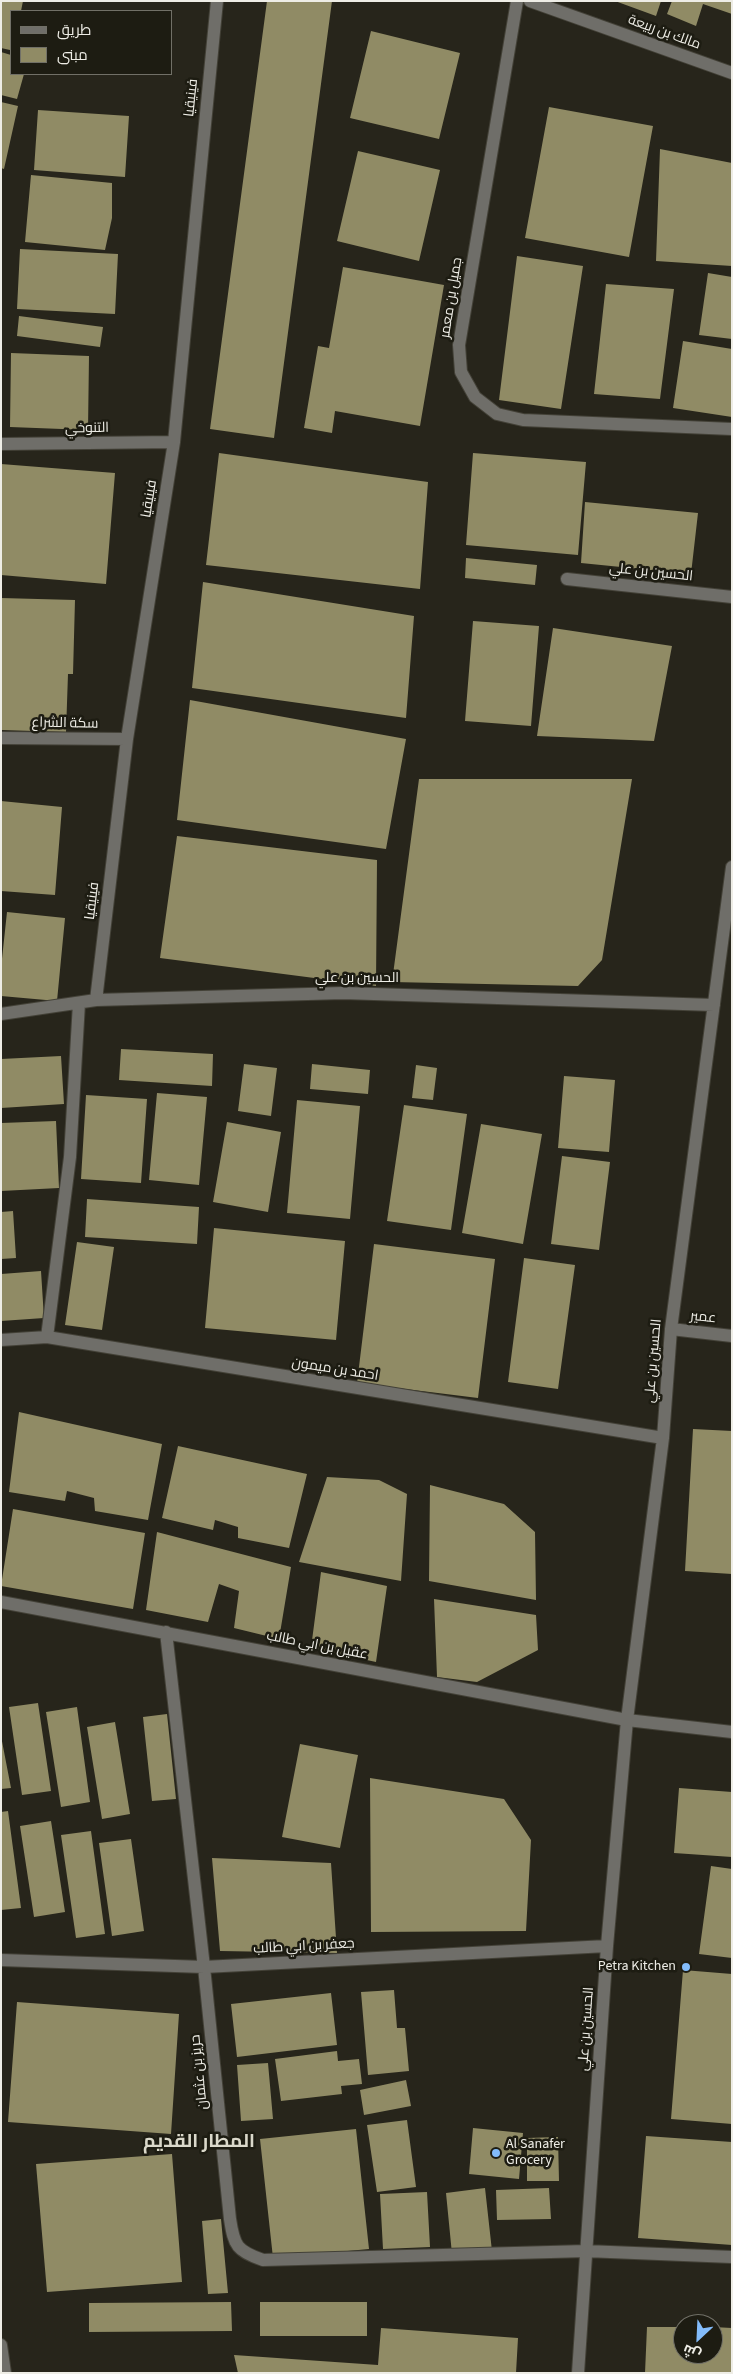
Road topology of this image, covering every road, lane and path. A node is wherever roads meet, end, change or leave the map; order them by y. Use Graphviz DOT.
graph roads {
  1 [pos="217,1"];
  2 [pos="516,1"];
  3 [pos="530,1"];
  4 [pos="732,73"];
  5 [pos="732,429"];
  6 [pos="174,442"];
  7 [pos="1,444"];
  8 [pos="567,579"];
  9 [pos="732,596"];
  10 [pos="1,738"];
  11 [pos="128,739"];
  12 [pos="732,866"];
  13 [pos="96,1000"];
  14 [pos="79,1003"];
  15 [pos="714,1005"];
  16 [pos="1,1014"];
  17 [pos="671,1330"];
  18 [pos="732,1336"];
  19 [pos="47,1337"];
  20 [pos="1,1340"];
  21 [pos="663,1438"];
  22 [pos="1,1602"];
  23 [pos="166,1632"];
  24 [pos="627,1720"];
  25 [pos="732,1732"];
  26 [pos="607,1946"];
  27 [pos="1,1960"];
  28 [pos="204,1967"];
  29 [pos="586,2251"];
  30 [pos="732,2257"];
  31 [pos="1,2345"];
  32 [pos="5,2373"];
  33 [pos="578,2373"];
  1 -- 6 [label="street, فينيقيا"];
  2 -- 5 [label="street, جميل بن معمر"];
  3 -- 4 [label="street, مالك بن ربيعة"];
  6 -- 7 [label="street, التنوخي"];
  6 -- 11 [label="street, فينيقيا"];
  8 -- 9 [label="street, الحسين بن علي"];
  10 -- 11 [label="street, سكة الشراع"];
  11 -- 13 [label="street, فينيقيا"];
  12 -- 15 [label="street, الحسين بن علي"];
  13 -- 14 [label="street, الحسين بن علي"];
  13 -- 15 [label="street, الحسين بن علي"];
  14 -- 16 [label="street, الحسين بن علي"];
  14 -- 19 [label="street"];
  15 -- 17 [label="street, الحسين بن علي"];
  17 -- 18 [label="street, عمير"];
  17 -- 21 [label="street, الحسين بن علي"];
  19 -- 20 [label="street, احمد بن ميمون"];
  19 -- 21 [label="street, احمد بن ميمون"];
  21 -- 24 [label="street, الحسين بن علي"];
  22 -- 23 [label="street, عقيل بن ابي طالب"];
  23 -- 24 [label="street, عقيل بن ابي طالب"];
  23 -- 28 [label="street, حريز بن عثمان"];
  24 -- 25 [label="street"];
  24 -- 26 [label="street, الحسين بن علي"];
  26 -- 28 [label="street, جعفر بن ابي طالب"];
  26 -- 29 [label="street, الحسين بن علي"];
  27 -- 28 [label="street, جعفر بن ابي طالب"];
  28 -- 29 [label="street, حريز بن عثمان"];
  29 -- 30 [label="street"];
  29 -- 33 [label="street, الحسين بن علي"];
  31 -- 32 [label="street"];
}
